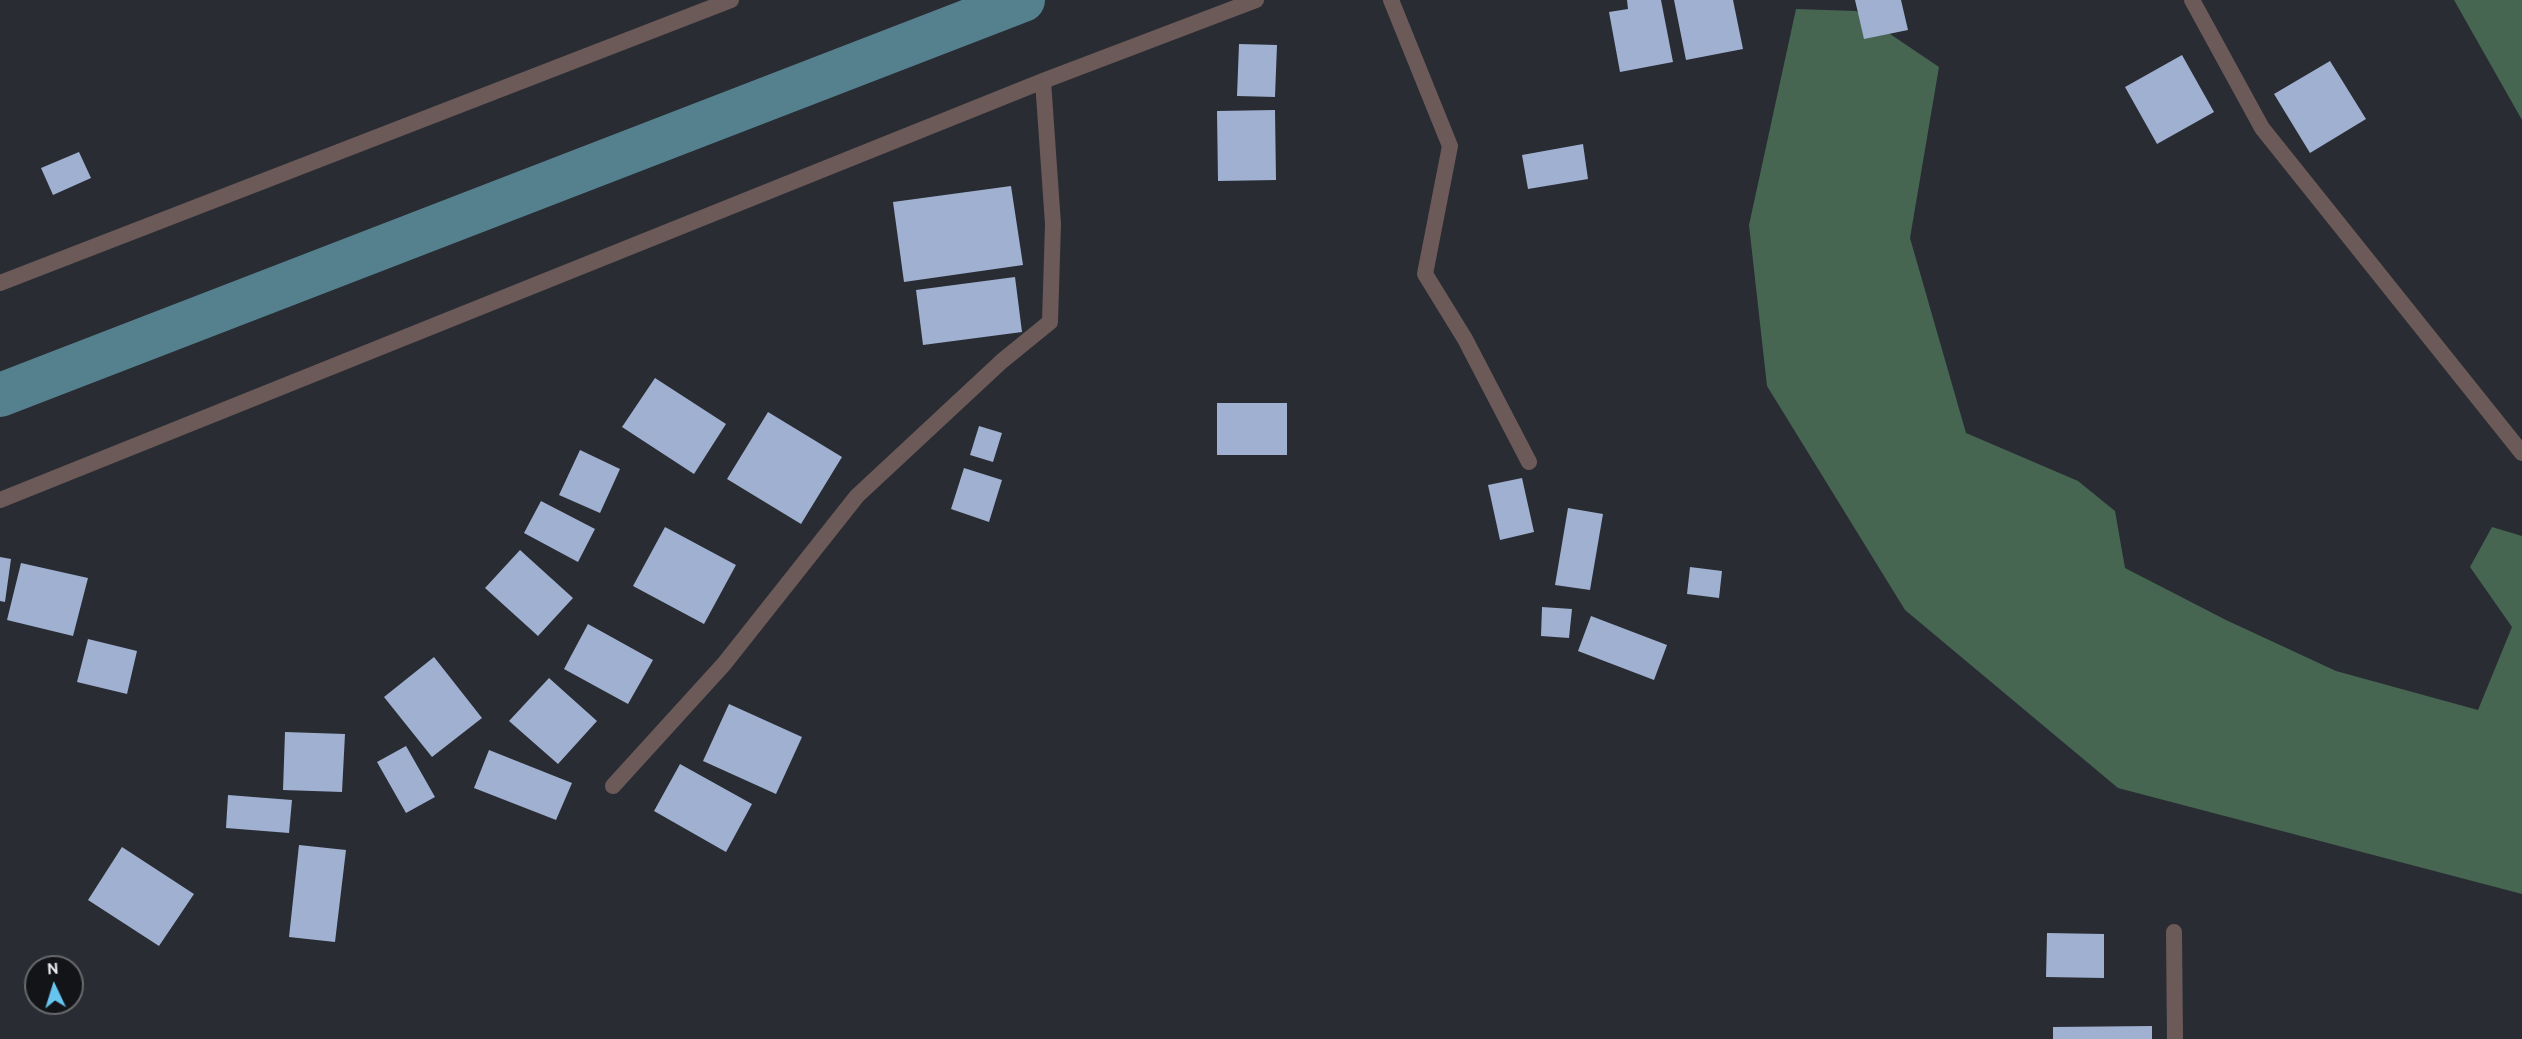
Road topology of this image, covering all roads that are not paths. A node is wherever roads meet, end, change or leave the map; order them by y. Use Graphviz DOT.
graph roads {
  1 [pos="731,0"];
  2 [pos="1256,0"];
  3 [pos="1391,0"];
  4 [pos="2192,0"];
  5 [pos="1043,81"];
  6 [pos="0,283"];
  7 [pos="2522,453"];
  8 [pos="1529,462"];
  9 [pos="0,500"];
  10 [pos="613,786"];
  11 [pos="2174,932"];
  12 [pos="2175,1039"];
  1 -- 6 [label="street"];
  2 -- 5 [label="street"];
  3 -- 8 [label="street"];
  4 -- 7 [label="street"];
  5 -- 9 [label="street"];
  5 -- 10 [label="street"];
  11 -- 12 [label="street"];
}
